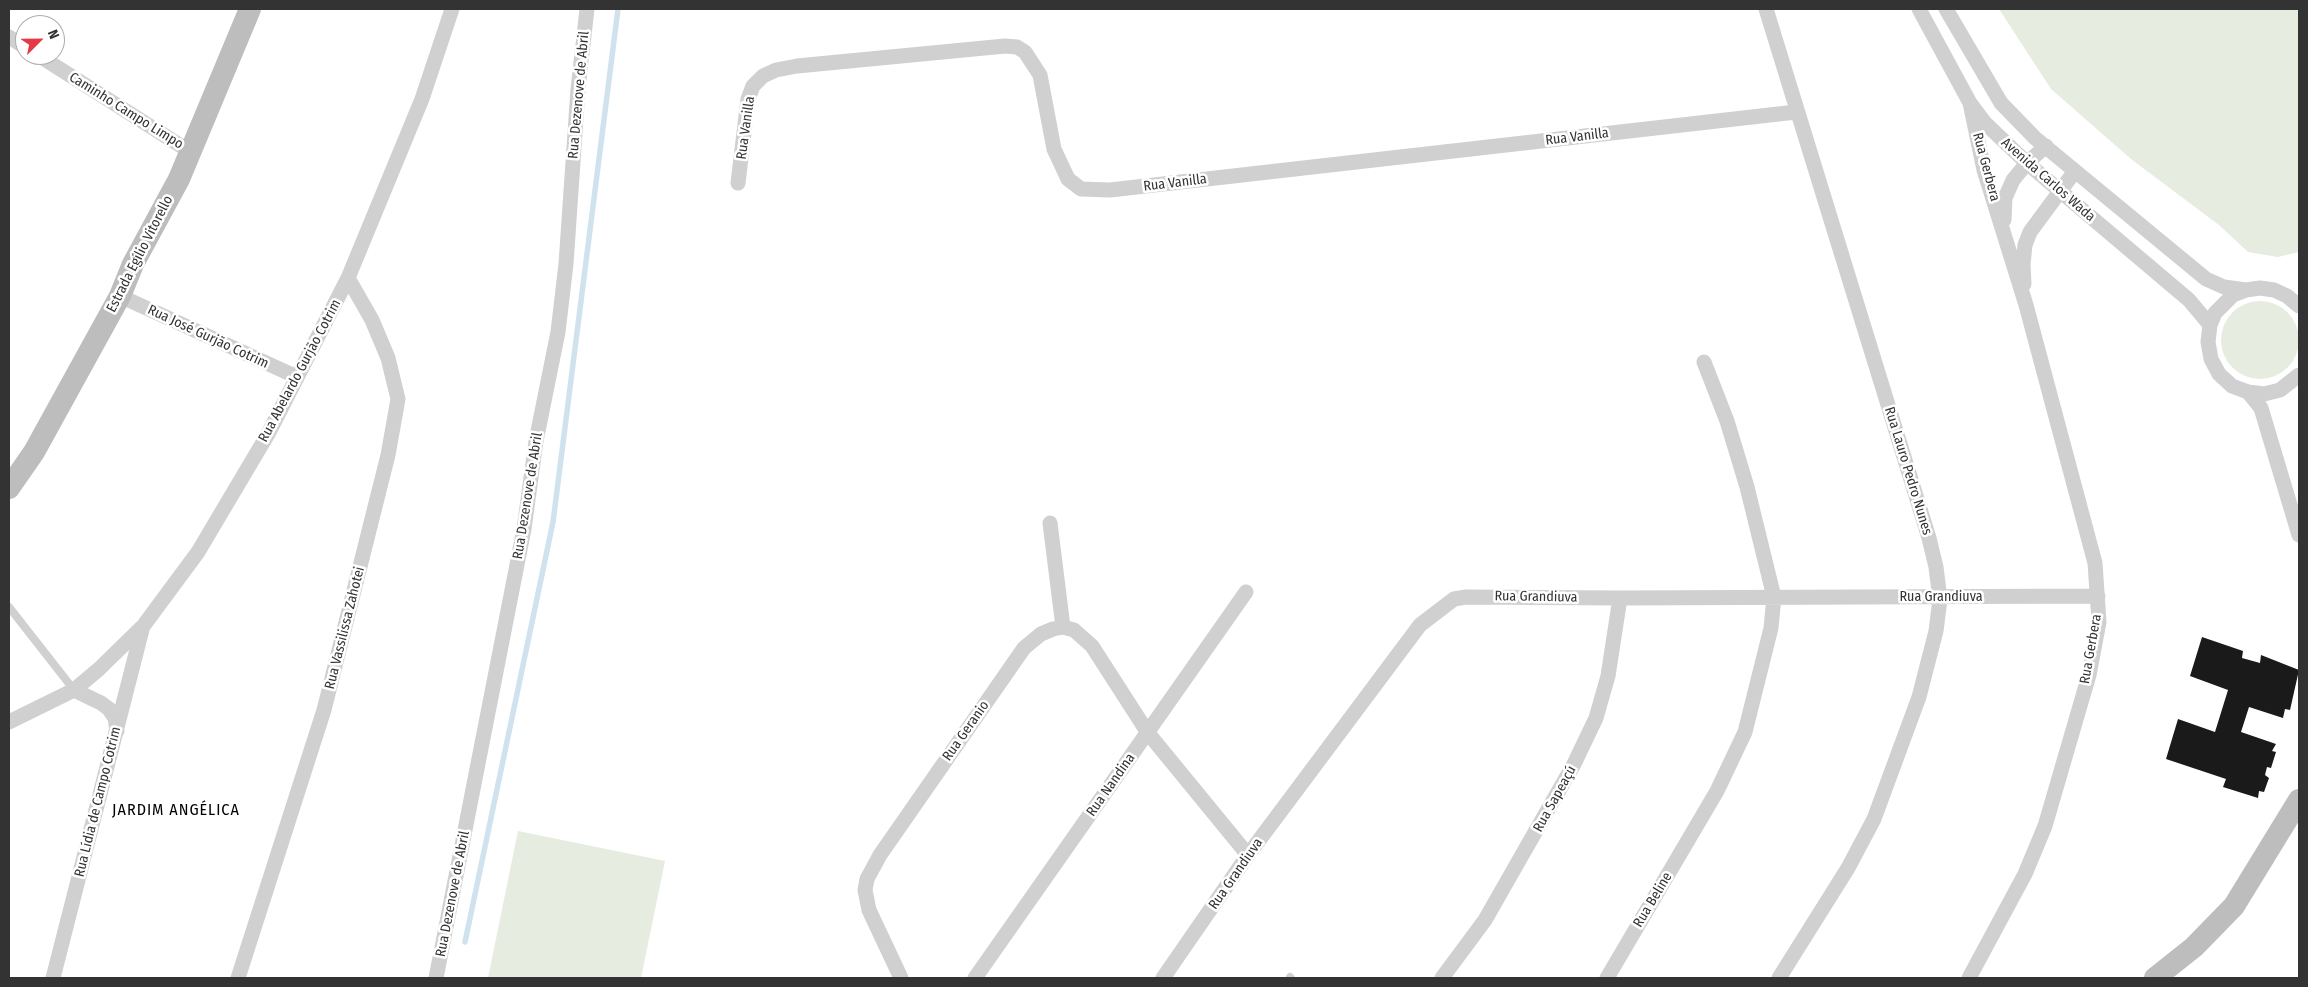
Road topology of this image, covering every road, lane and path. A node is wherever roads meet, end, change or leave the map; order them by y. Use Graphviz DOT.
graph roads {
  1 [pos="250,9"];
  2 [pos="452,9"];
  3 [pos="587,9"];
  4 [pos="1766,9"];
  5 [pos="1919,9"];
  6 [pos="1946,9"];
  7 [pos="54,65"];
  8 [pos="1970,102"];
  9 [pos="1796,112"];
  10 [pos="2046,146"];
  11 [pos="189,151"];
  12 [pos="2027,163"];
  13 [pos="2075,171"];
  14 [pos="738,183"];
  15 [pos="2061,192"];
  16 [pos="2004,231"];
  17 [pos="348,278"];
  18 [pos="2246,290"];
  19 [pos="2293,291"];
  20 [pos="120,296"];
  21 [pos="2026,305"];
  22 [pos="2299,306"];
  23 [pos="2210,326"];
  24 [pos="1704,362"];
  25 [pos="2299,376"];
  26 [pos="297,377"];
  27 [pos="2248,392"];
  28 [pos="9,488"];
  29 [pos="1050,523"];
  30 [pos="2299,535"];
  31 [pos="1246,592"];
  32 [pos="2098,596"];
  33 [pos="1774,597"];
  34 [pos="1620,598"];
  35 [pos="1940,598"];
  36 [pos="9,607"];
  37 [pos="144,625"];
  38 [pos="1063,627"];
  39 [pos="74,690"];
  40 [pos="9,722"];
  41 [pos="117,731"];
  42 [pos="1148,733"];
  43 [pos="2299,800"];
  44 [pos="1248,855"];
  45 [pos="53,978"];
  46 [pos="238,978"];
  47 [pos="436,978"];
  48 [pos="901,978"];
  49 [pos="974,978"];
  50 [pos="1163,978"];
  51 [pos="1442,978"];
  52 [pos="1606,978"];
  53 [pos="1780,978"];
  54 [pos="1970,978"];
  55 [pos="2155,978"];
  1 -- 11 [label="street, Estrada Egílio Vitorello"];
  2 -- 17 [label="street, Rua Abelardo Gurjão Cotrim"];
  3 -- 47 [label="street, Rua Dezenove de Abril"];
  4 -- 9 [label="street, Rua Lauro Pedro Nunes"];
  5 -- 8 [label="street, Avenida Carlos Wada"];
  6 -- 10 [label="street, Avenida Carlos Wada"];
  7 -- 11 [label="street, Caminho Campo Limpo"];
  8 -- 12 [label="street, Avenida Carlos Wada"];
  8 -- 16 [label="street, Rua Gerbera"];
  9 -- 14 [label="street, Rua Vanilla"];
  9 -- 35 [label="street, Rua Lauro Pedro Nunes"];
  10 -- 12 [label="street, Rua Gerbera"];
  10 -- 13 [label="street, Avenida Carlos Wada"];
  11 -- 20 [label="street, Estrada Egílio Vitorello"];
  12 -- 15 [label="street, Avenida Carlos Wada"];
  12 -- 16 [label="street, Rua Gerbera"];
  13 -- 15 [label="street, Rua Gerbera"];
  13 -- 18 [label="street, Avenida Carlos Wada"];
  15 -- 21 [label="street, Rua Gerbera"];
  15 -- 23 [label="street, Avenida Carlos Wada"];
  16 -- 21 [label="street, Rua Gerbera"];
  17 -- 26 [label="street, Rua Abelardo Gurjão Cotrim"];
  17 -- 46 [label="street, Rua Vassilissa Zahotei"];
  18 -- 19 [label="street, Avenida Carlos Wada"];
  18 -- 23 [label="street"];
  19 -- 22 [label="street"];
  20 -- 26 [label="street, Rua José Gurjão Cotrim"];
  20 -- 28 [label="street, Estrada Egílio Vitorello"];
  21 -- 32 [label="street, Rua Gerbera"];
  23 -- 27 [label="street"];
  24 -- 33 [label="street"];
  25 -- 27 [label="street"];
  26 -- 37 [label="street, Rua Abelardo Gurjão Cotrim"];
  27 -- 30 [label="street"];
  29 -- 38 [label="street"];
  31 -- 42 [label="street, Rua Nandina"];
  32 -- 35 [label="street, Rua Grandiuva"];
  32 -- 54 [label="street, Rua Gerbera"];
  33 -- 34 [label="street, Rua Grandiuva"];
  33 -- 35 [label="street, Rua Grandiuva"];
  33 -- 52 [label="street, Rua Beline"];
  34 -- 44 [label="street, Rua Grandiuva"];
  34 -- 51 [label="street, Rua Sapeaçú"];
  35 -- 53 [label="street, Rua Lauro Pedro Nunes"];
  36 -- 39 [label="lane"];
  37 -- 39 [label="street, Rua Abelardo Gurjão Cotrim"];
  37 -- 41 [label="street, Rua Lídia de Campo Cotrim"];
  38 -- 42 [label="street"];
  38 -- 48 [label="street, Rua Geranio"];
  39 -- 40 [label="street, Rua Abelardo Gurjão Cotrim"];
  39 -- 41 [label="street"];
  41 -- 45 [label="street, Rua Lídia de Campo Cotrim"];
  42 -- 44 [label="street"];
  42 -- 49 [label="street, Rua Nandina"];
  43 -- 55 [label="street"];
  44 -- 50 [label="street, Rua Grandiuva"];
}
